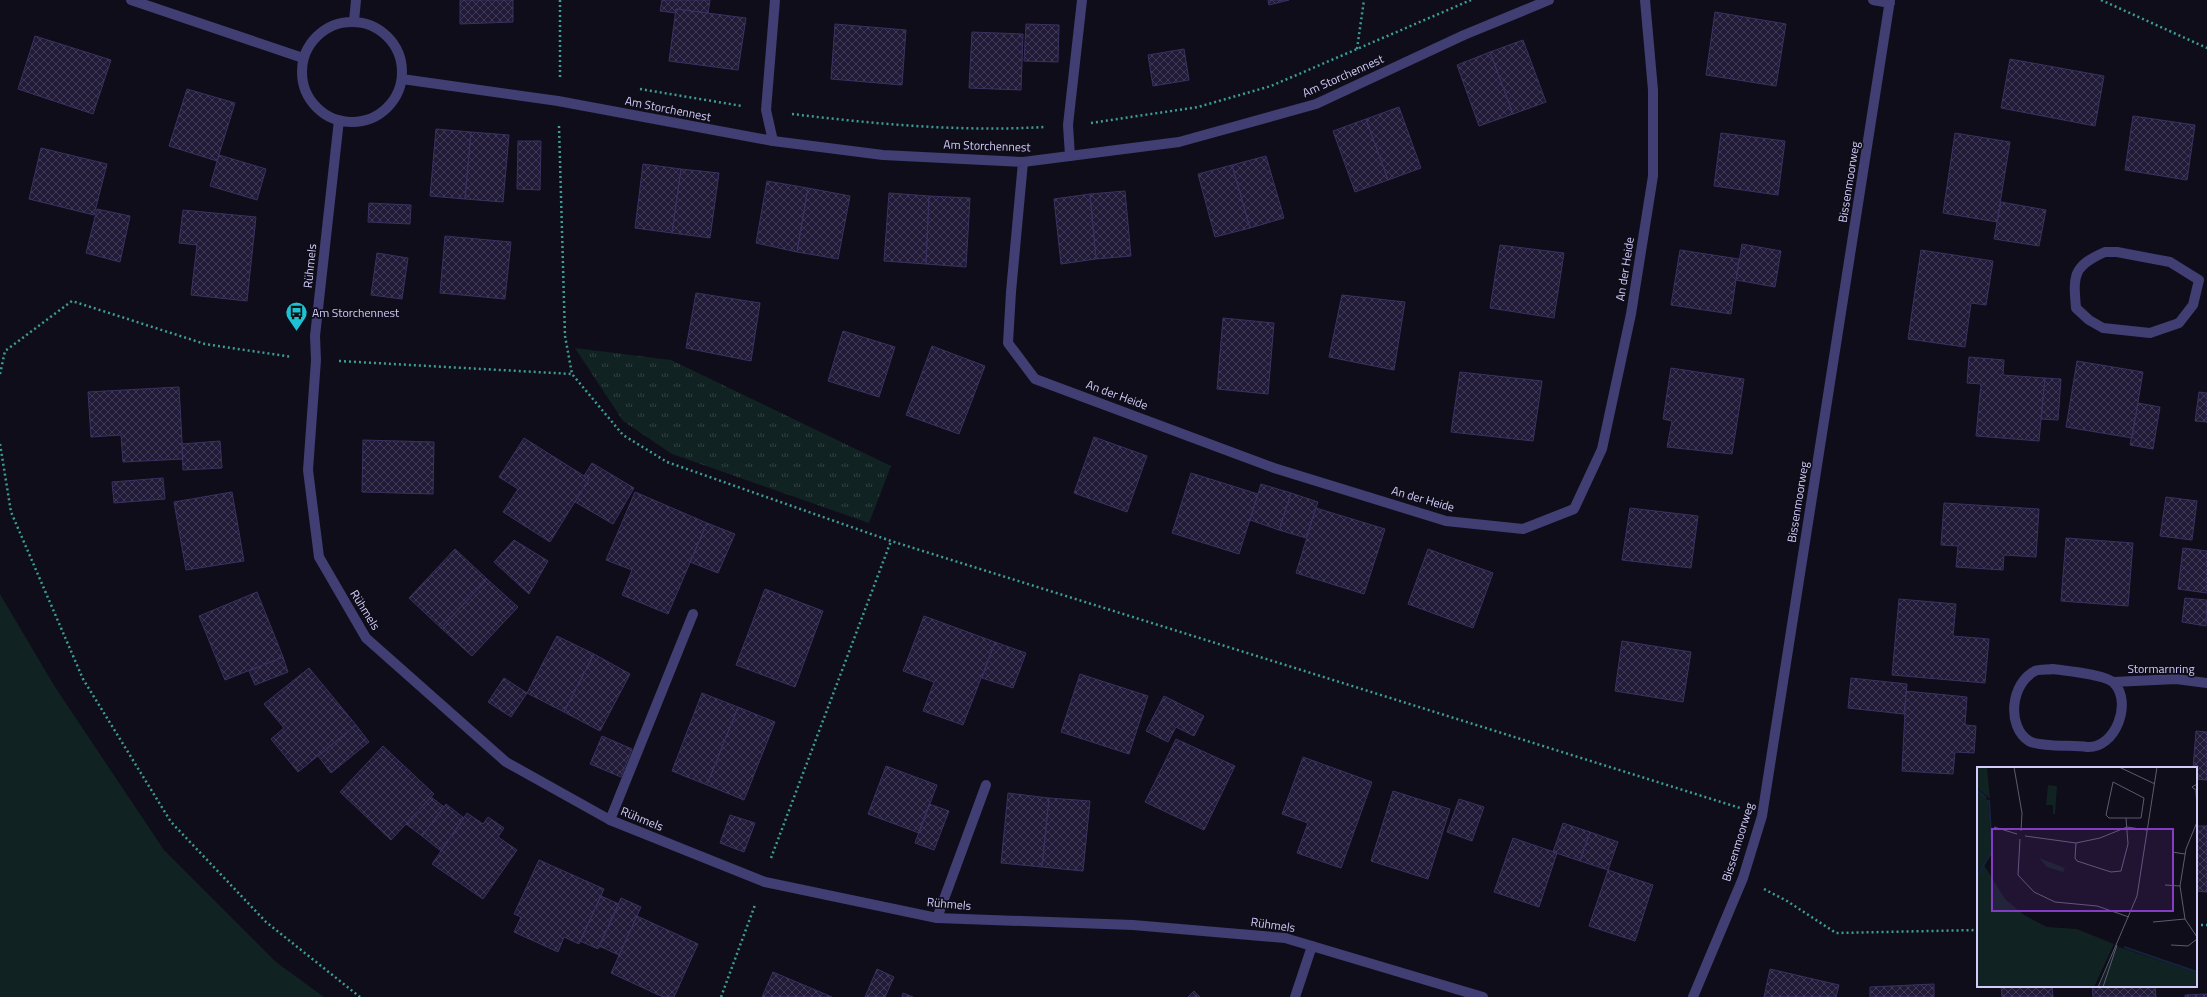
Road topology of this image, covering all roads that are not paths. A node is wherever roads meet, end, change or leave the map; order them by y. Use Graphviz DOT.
graph roads {
  1 [pos="131,0"];
  2 [pos="356,0"];
  3 [pos="775,0"];
  4 [pos="1082,0"];
  5 [pos="1549,0"];
  6 [pos="1644,0"];
  7 [pos="1873,0"];
  8 [pos="1890,1"];
  9 [pos="354,21"];
  10 [pos="303,58"];
  11 [pos="402,79"];
  12 [pos="339,120"];
  13 [pos="773,141"];
  14 [pos="1070,156"];
  15 [pos="1023,162"];
  16 [pos="2203,281"];
  17 [pos="693,614"];
  18 [pos="2114,682"];
  19 [pos="2207,683"];
  20 [pos="986,784"];
  21 [pos="610,820"];
  22 [pos="937,918"];
  23 [pos="1312,946"];
  24 [pos="1477,996"];
  25 [pos="1295,997"];
  26 [pos="1693,997"];
  1 -- 10 [label="street"];
  2 -- 9 [label="street"];
  3 -- 13 [label="street"];
  4 -- 14 [label="street"];
  5 -- 14 [label="street, Am Storchennest"];
  6 -- 15 [label="street, An der Heide"];
  7 -- 8 [label="street"];
  8 -- 26 [label="street, Bissenmoorweg"];
  9 -- 10 [label="street"];
  9 -- 11 [label="street"];
  10 -- 12 [label="street"];
  11 -- 12 [label="street"];
  11 -- 13 [label="street, Am Storchennest"];
  12 -- 21 [label="street, Rühmels"];
  13 -- 15 [label="street, Am Storchennest"];
  14 -- 15 [label="street, Am Storchennest"];
  16 -- 16 [label="street"];
  17 -- 21 [label="street"];
  18 -- 18 [label="street, Stormarnring"];
  18 -- 19 [label="street, Stormarnring"];
  20 -- 22 [label="street"];
  21 -- 22 [label="street, Rühmels"];
  22 -- 23 [label="street, Rühmels"];
  23 -- 24 [label="street, Rühmels"];
  23 -- 25 [label="street"];
}
